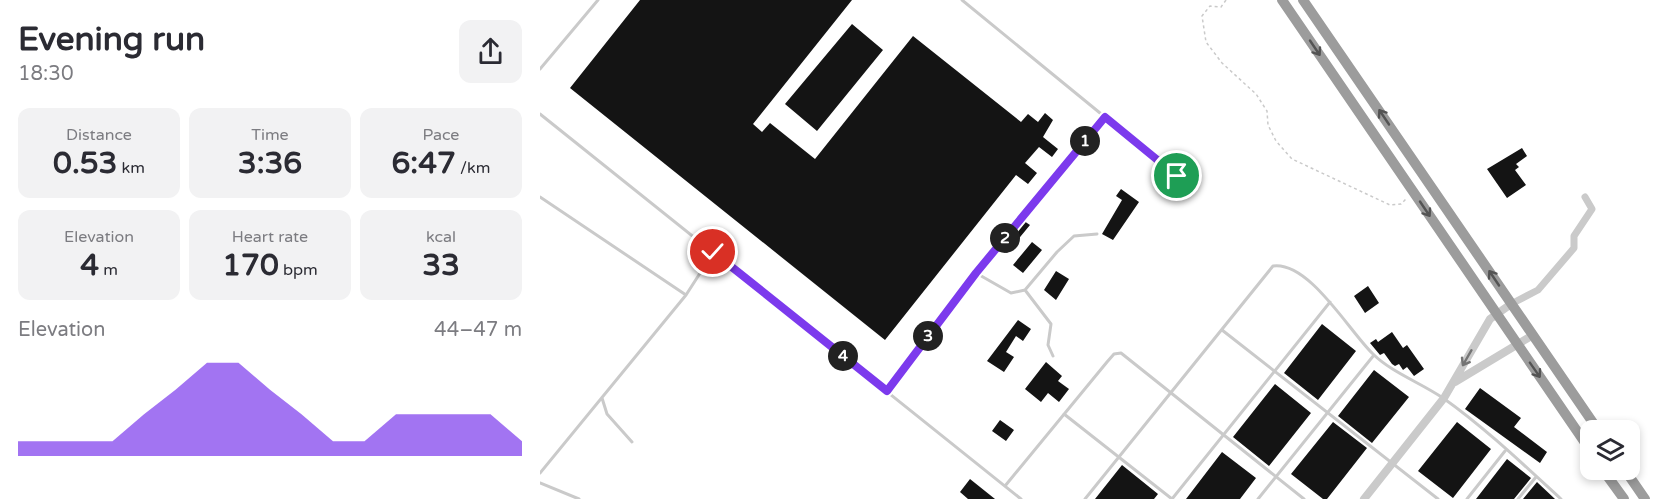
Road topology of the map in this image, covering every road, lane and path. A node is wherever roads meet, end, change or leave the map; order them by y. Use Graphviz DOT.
graph roads {
  1 [pos="598,0"];
  2 [pos="962,0"];
  3 [pos="1226,0"];
  4 [pos="1282,0"];
  5 [pos="1303,0"];
  6 [pos="540,69"];
  7 [pos="540,114"];
  8 [pos="1105,117"];
  9 [pos="1177,176"];
  10 [pos="1413,192"];
  11 [pos="540,197"];
  12 [pos="1585,197"];
  13 [pos="1097,234"];
  14 [pos="713,252"];
  15 [pos="976,273"];
  16 [pos="1025,290"];
  17 [pos="686,295"];
  18 [pos="1330,302"];
  19 [pos="1512,304"];
  20 [pos="1496,313"];
  21 [pos="1222,330"];
  22 [pos="1533,335"];
  23 [pos="1517,344"];
  24 [pos="1374,355"];
  25 [pos="1053,356"];
  26 [pos="1276,370"];
  27 [pos="1452,384"];
  28 [pos="887,391"];
  29 [pos="1170,393"];
  30 [pos="602,396"];
  31 [pos="1444,398"];
  32 [pos="1064,414"];
  33 [pos="1328,414"];
  34 [pos="1591,420"];
  35 [pos="1224,435"];
  36 [pos="1580,435"];
  37 [pos="632,442"];
  38 [pos="1505,451"];
  39 [pos="1120,457"];
  40 [pos="1392,463"];
  41 [pos="540,472"];
  42 [pos="1277,477"];
  43 [pos="1536,477"];
  44 [pos="1611,480"];
  45 [pos="1632,480"];
  46 [pos="540,483"];
  47 [pos="1005,486"];
  48 [pos="579,499"];
  49 [pos="1022,499"];
  50 [pos="1085,499"];
  51 [pos="1172,499"];
  52 [pos="1258,499"];
  53 [pos="1304,499"];
  54 [pos="1364,499"];
  55 [pos="1438,499"];
  56 [pos="1467,499"];
  57 [pos="1518,499"];
  58 [pos="1561,499"];
  59 [pos="1624,499"];
  60 [pos="1645,499"];
  1 -- 6 [label="lane"];
  2 -- 8 [label="lane"];
  3 -- 10 [label="path"];
  4 -- 10 [label="highway, one-way"];
  19 -- 5 [label="highway, one-way"];
  7 -- 14 [label="lane"];
  8 -- 9 [label="lane"];
  8 -- 15 [label="lane"];
  10 -- 20 [label="highway, one-way"];
  11 -- 17 [label="lane"];
  12 -- 19 [label="street"];
  13 -- 16 [label="lane"];
  14 -- 17 [label="lane"];
  14 -- 28 [label="lane"];
  15 -- 16 [label="lane"];
  15 -- 28 [label="lane"];
  16 -- 25 [label="lane"];
  17 -- 30 [label="lane"];
  18 -- 21 [label="lane"];
  18 -- 24 [label="lane"];
  18 -- 26 [label="lane"];
  19 -- 20 [label="street"];
  19 -- 22 [label="highway"];
  20 -- 23 [label="highway"];
  20 -- 27 [label="street, one-way"];
  21 -- 26 [label="lane"];
  21 -- 29 [label="lane"];
  22 -- 23 [label="street"];
  22 -- 34 [label="highway"];
  23 -- 27 [label="street"];
  23 -- 36 [label="highway, one-way"];
  24 -- 31 [label="lane"];
  24 -- 33 [label="lane"];
  26 -- 33 [label="lane"];
  26 -- 35 [label="lane"];
  27 -- 31 [label="street"];
  28 -- 47 [label="lane"];
  29 -- 32 [label="lane"];
  29 -- 35 [label="lane"];
  29 -- 39 [label="lane"];
  30 -- 37 [label="lane"];
  30 -- 41 [label="lane"];
  31 -- 38 [label="lane"];
  31 -- 40 [label="street"];
  32 -- 39 [label="lane"];
  32 -- 47 [label="lane"];
  33 -- 40 [label="lane"];
  33 -- 42 [label="lane"];
  35 -- 42 [label="lane"];
  35 -- 51 [label="lane"];
  38 -- 43 [label="lane"];
  38 -- 56 [label="lane"];
  39 -- 50 [label="lane"];
  39 -- 51 [label="lane"];
  40 -- 54 [label="street"];
  40 -- 55 [label="lane"];
  42 -- 52 [label="lane"];
  42 -- 53 [label="lane"];
  43 -- 57 [label="lane"];
  43 -- 58 [label="lane"];
  44 -- 59 [label="highway"];
  45 -- 60 [label="highway"];
  46 -- 48 [label="lane"];
  47 -- 49 [label="lane"];
}
